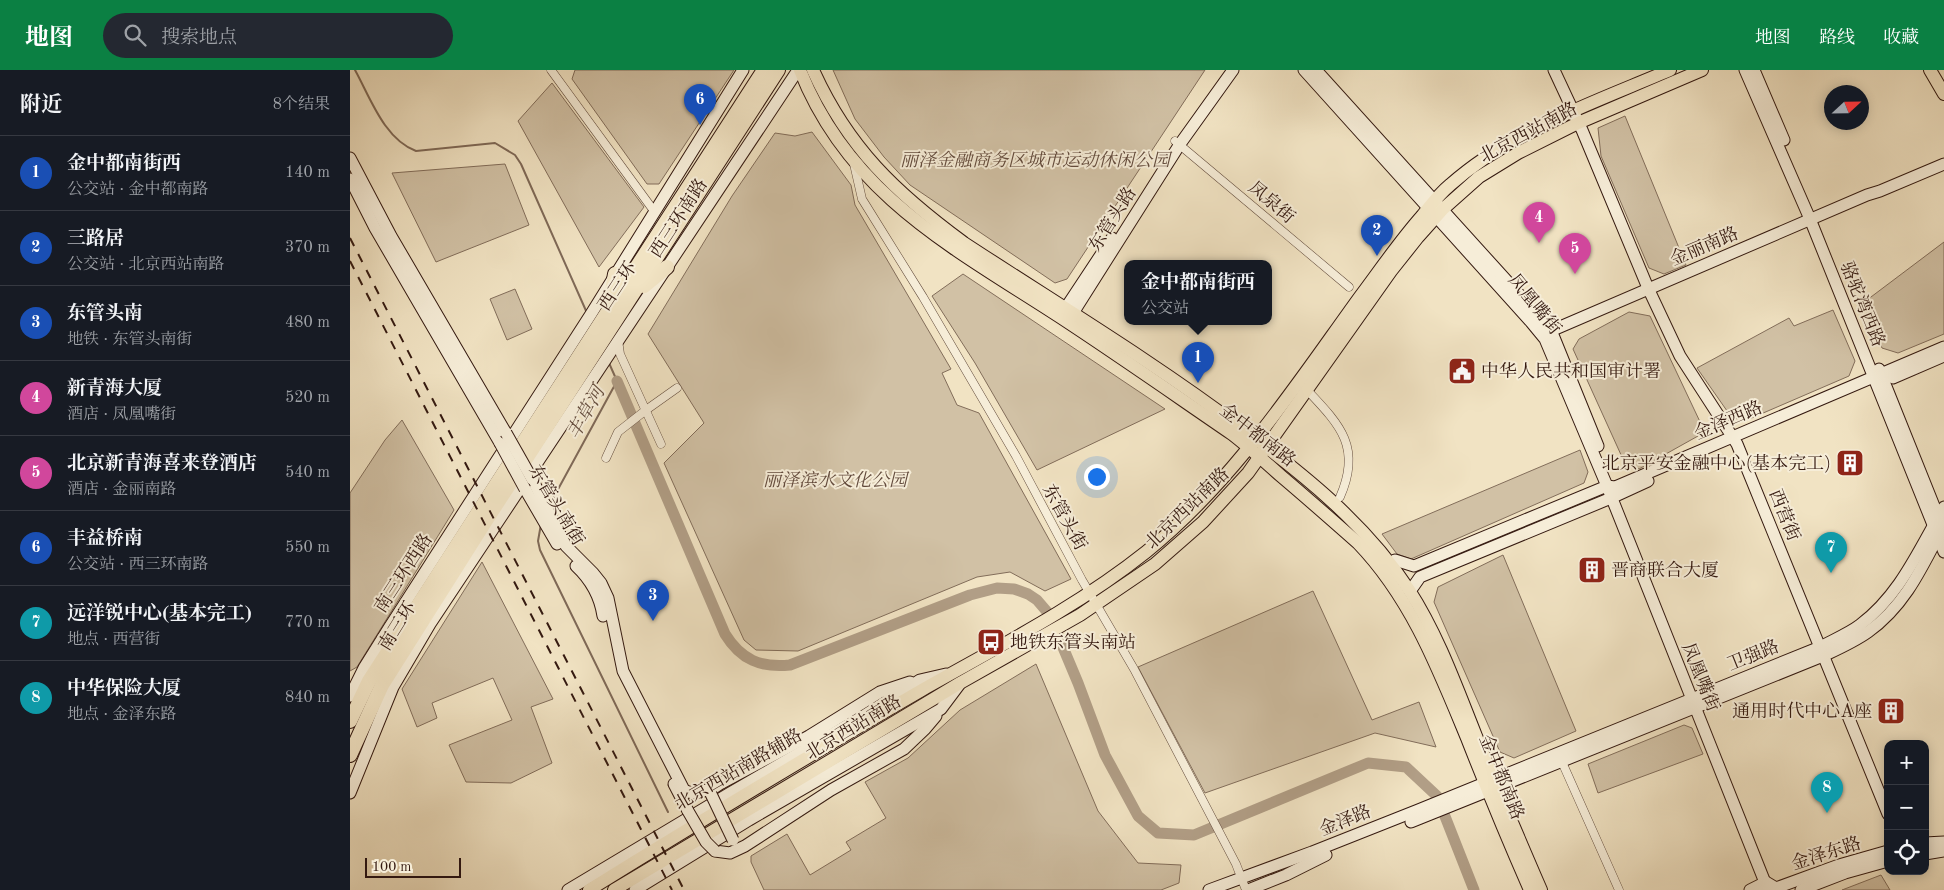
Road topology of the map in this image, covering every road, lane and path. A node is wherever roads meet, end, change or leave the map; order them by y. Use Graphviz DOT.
graph roads {
  1 [pos="551,70"];
  2 [pos="743,70"];
  3 [pos="764,70"];
  4 [pos="778,70"];
  5 [pos="784,70"];
  6 [pos="799,70"];
  7 [pos="812,70"];
  8 [pos="1224,70"];
  9 [pos="1233,70"];
  10 [pos="1304,70"];
  11 [pos="1316,70"];
  12 [pos="1554,70"];
  13 [pos="1670,70"];
  14 [pos="1702,70"];
  15 [pos="1745,70"];
  16 [pos="1754,70"];
  17 [pos="1930,70"];
  18 [pos="789,82"];
  19 [pos="1944,94"];
  20 [pos="1578,122"];
  21 [pos="1178,142"];
  22 [pos="350,158"];
  23 [pos="853,162"];
  24 [pos="1944,164"];
  25 [pos="350,179"];
  26 [pos="1435,208"];
  27 [pos="654,211"];
  28 [pos="1814,220"];
  29 [pos="656,248"];
  30 [pos="667,267"];
  31 [pos="615,274"];
  32 [pos="1349,287"];
  33 [pos="1649,291"];
  34 [pos="634,294"];
  35 [pos="609,309"];
  36 [pos="1069,311"];
  37 [pos="1548,335"];
  38 [pos="618,340"];
  39 [pos="597,343"];
  40 [pos="1944,347"];
  41 [pos="1944,356"];
  42 [pos="1879,379"];
  43 [pos="677,388"];
  44 [pos="1306,390"];
  45 [pos="643,412"];
  46 [pos="503,438"];
  47 [pos="1735,441"];
  48 [pos="1253,443"];
  49 [pos="661,444"];
  50 [pos="1264,452"];
  51 [pos="606,458"];
  52 [pos="486,479"];
  53 [pos="1613,491"];
  54 [pos="1340,497"];
  55 [pos="542,508"];
  56 [pos="482,516"];
  57 [pos="549,522"];
  58 [pos="1941,524"];
  59 [pos="1944,552"];
  60 [pos="1395,560"];
  61 [pos="1417,582"];
  62 [pos="1091,593"];
  63 [pos="1098,604"];
  64 [pos="1034,635"];
  65 [pos="1821,651"];
  66 [pos="957,678"];
  67 [pos="920,680"];
  68 [pos="354,682"];
  69 [pos="350,696"];
  70 [pos="1696,702"];
  71 [pos="941,709"];
  72 [pos="350,721"];
  73 [pos="350,756"];
  74 [pos="1562,762"];
  75 [pos="1491,785"];
  76 [pos="712,791"];
  77 [pos="350,793"];
  78 [pos="1884,804"];
  79 [pos="1420,814"];
  80 [pos="1944,842"];
  81 [pos="1929,843"];
  82 [pos="743,847"];
  83 [pos="1944,851"];
  84 [pos="1884,853"];
  85 [pos="1929,853"];
  86 [pos="1884,862"];
  87 [pos="1242,878"];
  88 [pos="1772,887"];
  89 [pos="568,890"];
  90 [pos="589,890"];
  91 [pos="614,890"];
  92 [pos="635,890"];
  93 [pos="1209,890"];
  94 [pos="1247,890"];
  95 [pos="1530,890"];
  96 [pos="1541,890"];
  97 [pos="1618,890"];
  98 [pos="1750,890"];
  99 [pos="1801,890"];
  1 -- 27 [label="street"];
  2 -- 27 [label="street, 西三环南路"];
  3 -- 29 [label="highway, 西三环"];
  4 -- 29 [label="highway, 西三环"];
  5 -- 18 [label="street"];
  6 -- 18 [label="street, 西三环南路"];
  6 -- 23 [label="main road, 金中都南路"];
  7 -- 36 [label="main road, 金中都南路"];
  8 -- 21 [label="street, 东管头路"];
  9 -- 21 [label="street, 东管头路"];
  10 -- 26 [label="street, 凤凰嘴街"];
  11 -- 26 [label="street, 凤凰嘴街"];
  12 -- 20 [label="street, 西营街"];
  13 -- 20 [label="main road, 北京西站南路"];
  14 -- 20 [label="main road, 北京西站南路"];
  15 -- 28 [label="street, 骆驼湾西路"];
  16 -- 28 [label="street, 骆驼湾西路"];
  17 -- 19 [label="main road"];
  18 -- 30 [label="street, 西三环南路"];
  20 -- 26 [label="main road, 北京西站南路"];
  20 -- 33 [label="street, 西营街"];
  21 -- 32 [label="street, 凤泉街"];
  21 -- 36 [label="street, 东管头路"];
  22 -- 46 [label="street, 东管头南街"];
  23 -- 48 [label="main road, 金中都南路"];
  23 -- 62 [label="street, 东管头街"];
  24 -- 28 [label="street, 金丽南路"];
  25 -- 46 [label="street, 东管头南街"];
  26 -- 37 [label="street, 凤凰嘴街"];
  26 -- 44 [label="main road, 北京西站南路"];
  26 -- 48 [label="main road, 北京西站南路"];
  27 -- 31 [label="street, 西三环南路"];
  28 -- 33 [label="street, 金丽南路"];
  28 -- 42 [label="street, 骆驼湾西路"];
  29 -- 34 [label="highway, 西三环"];
  29 -- 35 [label="highway, 西三环"];
  30 -- 34 [label="highway"];
  30 -- 38 [label="street, 西三环南路"];
  31 -- 35 [label="highway"];
  31 -- 39 [label="street, 西三环南路"];
  33 -- 37 [label="street, 金丽南路"];
  33 -- 47 [label="street, 西营街"];
  34 -- 39 [label="highway, 西三环"];
  35 -- 39 [label="highway, 西三环"];
  36 -- 48 [label="main road, 金中都南路"];
  37 -- 53 [label="street, 凤凰嘴街"];
  38 -- 39 [label="street, 西三环南路"];
  38 -- 45 [label="street"];
  39 -- 52 [label="street, 西三环南路"];
  39 -- 56 [label="highway, 西三环"];
  39 -- 77 [label="street, 西三环南路"];
  40 -- 42 [label="street, 金泽西路"];
  41 -- 42 [label="street, 金泽西路"];
  42 -- 47 [label="street, 金泽西路"];
  42 -- 58 [label="street, 骆驼湾西路"];
  43 -- 45 [label="street"];
  44 -- 50 [label="main road, 北京西站南路"];
  44 -- 54 [label="street"];
  45 -- 49 [label="street"];
  45 -- 51 [label="street"];
  46 -- 55 [label="street, 东管头南街, bridge"];
  46 -- 55 [label="street, 东管头南街, bridge"];
  47 -- 53 [label="street, 金泽西路"];
  47 -- 65 [label="street, 西营街"];
  48 -- 50 [label="main road, 金中都南路"];
  48 -- 62 [label="main road, 北京西站南路"];
  50 -- 63 [label="main road, 北京西站南路"];
  50 -- 75 [label="main road, 金中都南路"];
  52 -- 68 [label="street, 南三环西路"];
  53 -- 60 [label="street, 金泽西路"];
  53 -- 61 [label="street, 金泽西路"];
  53 -- 70 [label="street, 凤凰嘴街"];
  55 -- 57 [label="street, 东管头南街"];
  56 -- 72 [label="highway, 南三环"];
  56 -- 73 [label="highway, 南三环"];
  57 -- 76 [label="street, 东管头南街"];
  57 -- 82 [label="street, 东管头南街, bridge"];
  58 -- 59 [label="street, 骆驼湾西路"];
  58 -- 65 [label="street, 卫强路"];
  62 -- 63 [label="street, 东管头街"];
  62 -- 64 [label="main road, 北京西站南路"];
  63 -- 64 [label="main road, 北京西站南路"];
  63 -- 87 [label="street, 东管头街"];
  64 -- 66 [label="main road, 北京西站南路"];
  65 -- 70 [label="street, 卫强路"];
  65 -- 78 [label="street, 西营街"];
  66 -- 67 [label="street, 北京西站南路辅路"];
  66 -- 71 [label="street"];
  66 -- 90 [label="main road, 北京西站南路"];
  66 -- 91 [label="main road, 北京西站南路"];
  67 -- 76 [label="street, 东管头南街"];
  67 -- 89 [label="street, 北京西站南路辅路"];
  68 -- 69 [label="street, 南三环西路"];
  70 -- 74 [label="street, 卫强路"];
  70 -- 75 [label="street, 卫强路"];
  70 -- 88 [label="street, 凤凰嘴街"];
  71 -- 82 [label="street"];
  71 -- 92 [label="street"];
  74 -- 75 [label="street, 卫强路"];
  74 -- 97 [label="street"];
  75 -- 79 [label="street, 金泽路"];
  75 -- 95 [label="main road, 金中都南路"];
  75 -- 96 [label="main road, 金中都南路"];
  76 -- 82 [label="street, bridge"];
  79 -- 87 [label="street, 金泽路"];
  79 -- 94 [label="street, 金泽路"];
  80 -- 81 [label="street"];
  83 -- 85 [label="street"];
  84 -- 88 [label="street, 金泽东路"];
  86 -- 99 [label="street, 金泽东路"];
  87 -- 93 [label="street, 金泽路"];
  87 -- 94 [label="street, 东管头街"];
  88 -- 98 [label="street, 金泽东路"];
}
